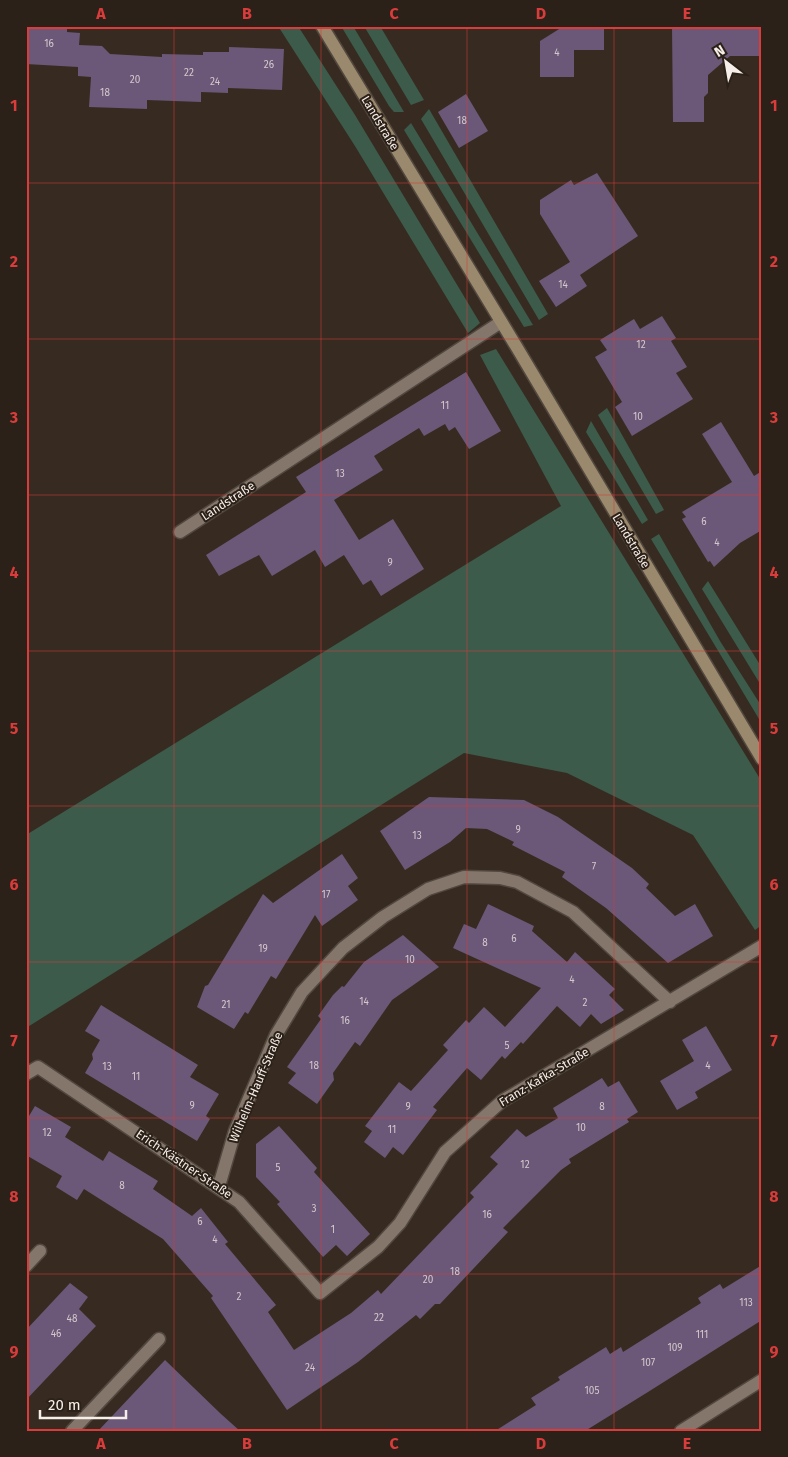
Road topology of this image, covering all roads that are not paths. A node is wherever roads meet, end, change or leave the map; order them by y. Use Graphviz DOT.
graph roads {
  1 [pos="322,26"];
  2 [pos="501,322"];
  3 [pos="180,532"];
  4 [pos="762,760"];
  5 [pos="762,946"];
  6 [pos="670,1002"];
  7 [pos="26,1074"];
  8 [pos="219,1186"];
  9 [pos="40,1251"];
  10 [pos="26,1266"];
  11 [pos="320,1293"];
  12 [pos="159,1339"];
  13 [pos="762,1380"];
  14 [pos="701,1426"];
  15 [pos="72,1431"];
  16 [pos="681,1431"];
  1 -- 2 [label="street, Landstraße"];
  2 -- 3 [label="street, Landstraße"];
  2 -- 4 [label="street, Landstraße"];
  5 -- 6 [label="street, Franz-Kafka-Straße"];
  6 -- 8 [label="street, Wilhelm-Hauff-Straße"];
  6 -- 11 [label="street, Franz-Kafka-Straße"];
  7 -- 8 [label="street, Erich-Kästner-Straße"];
  8 -- 11 [label="street, Erich-Kästner-Straße"];
  9 -- 10 [label="street"];
  12 -- 15 [label="street"];
  13 -- 14 [label="street"];
  14 -- 16 [label="street"];
}
